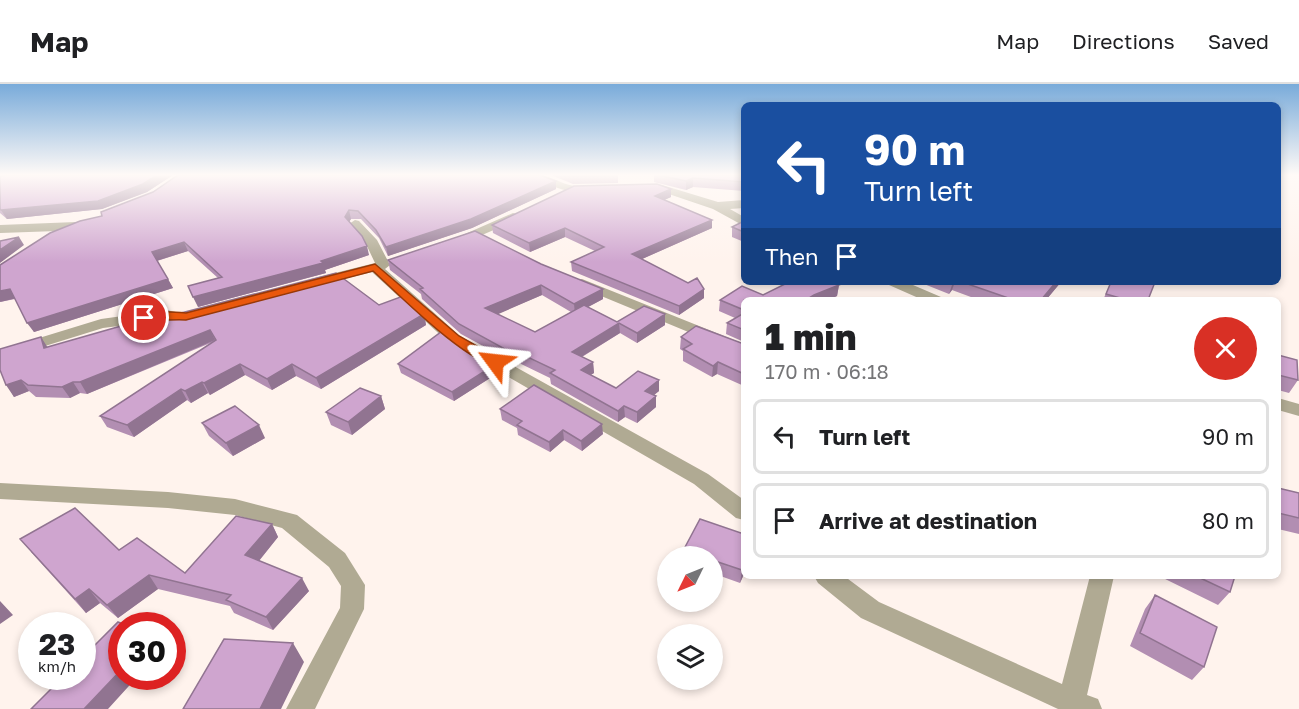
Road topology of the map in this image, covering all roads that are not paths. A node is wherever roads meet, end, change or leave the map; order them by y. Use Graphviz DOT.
graph roads {
  1 [pos="712,204"];
  2 [pos="741,204"];
  3 [pos="717,206"];
  4 [pos="524,212"];
  5 [pos="741,220"];
  6 [pos="355,224"];
  7 [pos="0,229"];
  8 [pos="478,233"];
  9 [pos="41,242"];
  10 [pos="498,243"];
  11 [pos="445,244"];
  12 [pos="384,265"];
  13 [pos="570,278"];
  14 [pos="305,285"];
  15 [pos="901,285"];
  16 [pos="929,297"];
  17 [pos="197,314"];
  18 [pos="741,349"];
  19 [pos="0,355"];
  20 [pos="1281,405"];
  21 [pos="1299,410"];
  22 [pos="0,491"];
  23 [pos="741,510"];
  24 [pos="830,579"];
  25 [pos="1101,579"];
  26 [pos="1079,706"];
  27 [pos="300,709"];
  1 -- 3 [label="street"];
  2 -- 3 [label="street"];
  3 -- 5 [label="street"];
  4 -- 8 [label="street"];
  6 -- 12 [label="street"];
  7 -- 9 [label="street"];
  8 -- 10 [label="street"];
  8 -- 11 [label="street"];
  12 -- 14 [label="street"];
  12 -- 23 [label="street"];
  13 -- 18 [label="street"];
  15 -- 16 [label="street"];
  17 -- 19 [label="street"];
  20 -- 21 [label="street"];
  22 -- 27 [label="street"];
  24 -- 26 [label="street"];
  25 -- 26 [label="street"];
}
